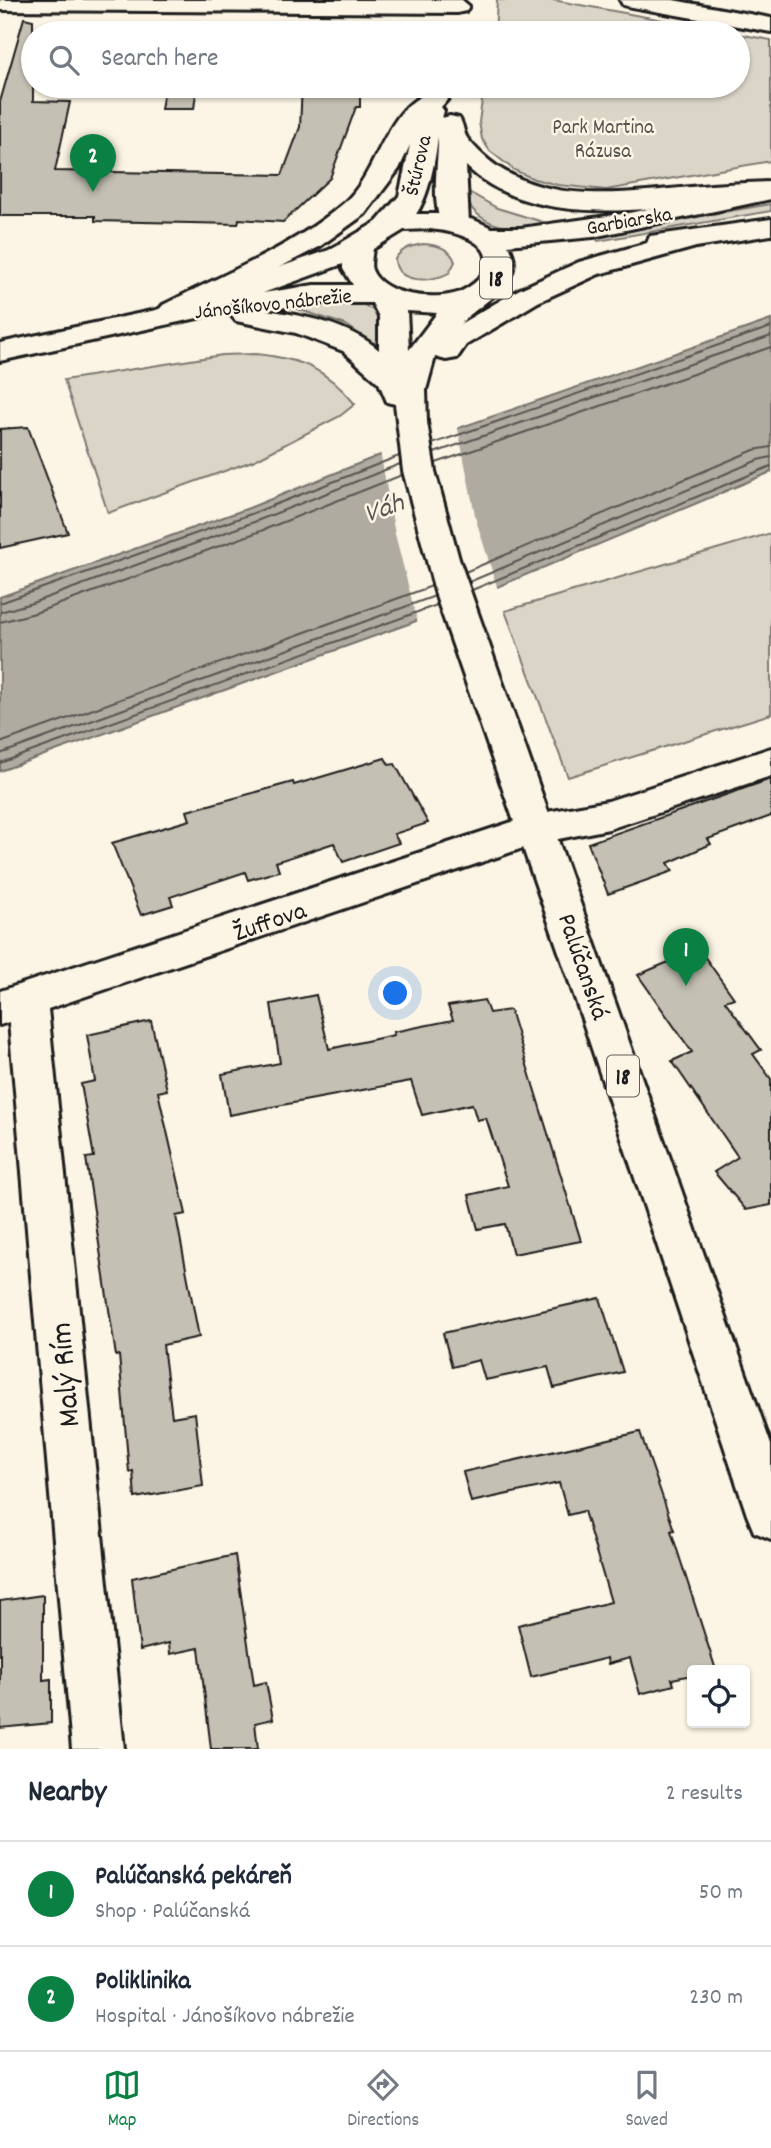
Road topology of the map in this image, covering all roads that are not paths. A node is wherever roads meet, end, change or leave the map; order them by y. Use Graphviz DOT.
graph roads {
  1 [pos="632,0"];
  2 [pos="459,3"];
  3 [pos="0,4"];
  4 [pos="454,21"];
  5 [pos="749,21"];
  6 [pos="750,21"];
  7 [pos="771,25"];
  8 [pos="430,98"];
  9 [pos="435,98"];
  10 [pos="440,98"];
  11 [pos="453,139"];
  12 [pos="771,190"];
  13 [pos="455,223"];
  14 [pos="388,225"];
  15 [pos="771,227"];
  16 [pos="485,237"];
  17 [pos="687,241"];
  18 [pos="359,246"];
  19 [pos="485,287"];
  20 [pos="380,295"];
  21 [pos="167,315"];
  22 [pos="0,352"];
  23 [pos="394,380"];
  24 [pos="410,419"];
  25 [pos="771,762"];
  26 [pos="537,829"];
  27 [pos="14,1005"];
  28 [pos="771,1515"];
  29 [pos="98,1749"];
  1 -- 5 [label="main road"];
  2 -- 3 [label="main road"];
  2 -- 4 [label="main road"];
  6 -- 7 [label="main road"];
  8 -- 21 [label="main road"];
  9 -- 14 [label="main road, Štúrova"];
  10 -- 11 [label="main road, Štúrova"];
  11 -- 12 [label="main road"];
  11 -- 13 [label="main road, Štúrova"];
  12 -- 16 [label="main road, Garbiarska / 18"];
  13 -- 14 [label="main road, 18"];
  13 -- 16 [label="main road, 18"];
  14 -- 18 [label="main road, 18"];
  15 -- 17 [label="main road, Garbiarska / 18"];
  16 -- 19 [label="main road, 18"];
  17 -- 19 [label="main road, Garbiarska / 18"];
  17 -- 24 [label="main road"];
  18 -- 20 [label="main road, 18"];
  18 -- 21 [label="main road, Jánošíkovo nábrežie"];
  19 -- 20 [label="main road, 18"];
  19 -- 24 [label="main road, Palúčanská / 18"];
  20 -- 21 [label="main road, Jánošíkovo nábrežie"];
  20 -- 23 [label="main road, Palúčanská / 18"];
  21 -- 22 [label="main road, Jánošíkovo nábrežie"];
  21 -- 23 [label="main road"];
  23 -- 24 [label="main road, Palúčanská / 18"];
  24 -- 26 [label="main road, Palúčanská / 18"];
  25 -- 26 [label="main road, Žuffova"];
  26 -- 27 [label="main road, Žuffova"];
  26 -- 28 [label="main road, Palúčanská / 18"];
  27 -- 29 [label="main road, Malý Rím"];
}
